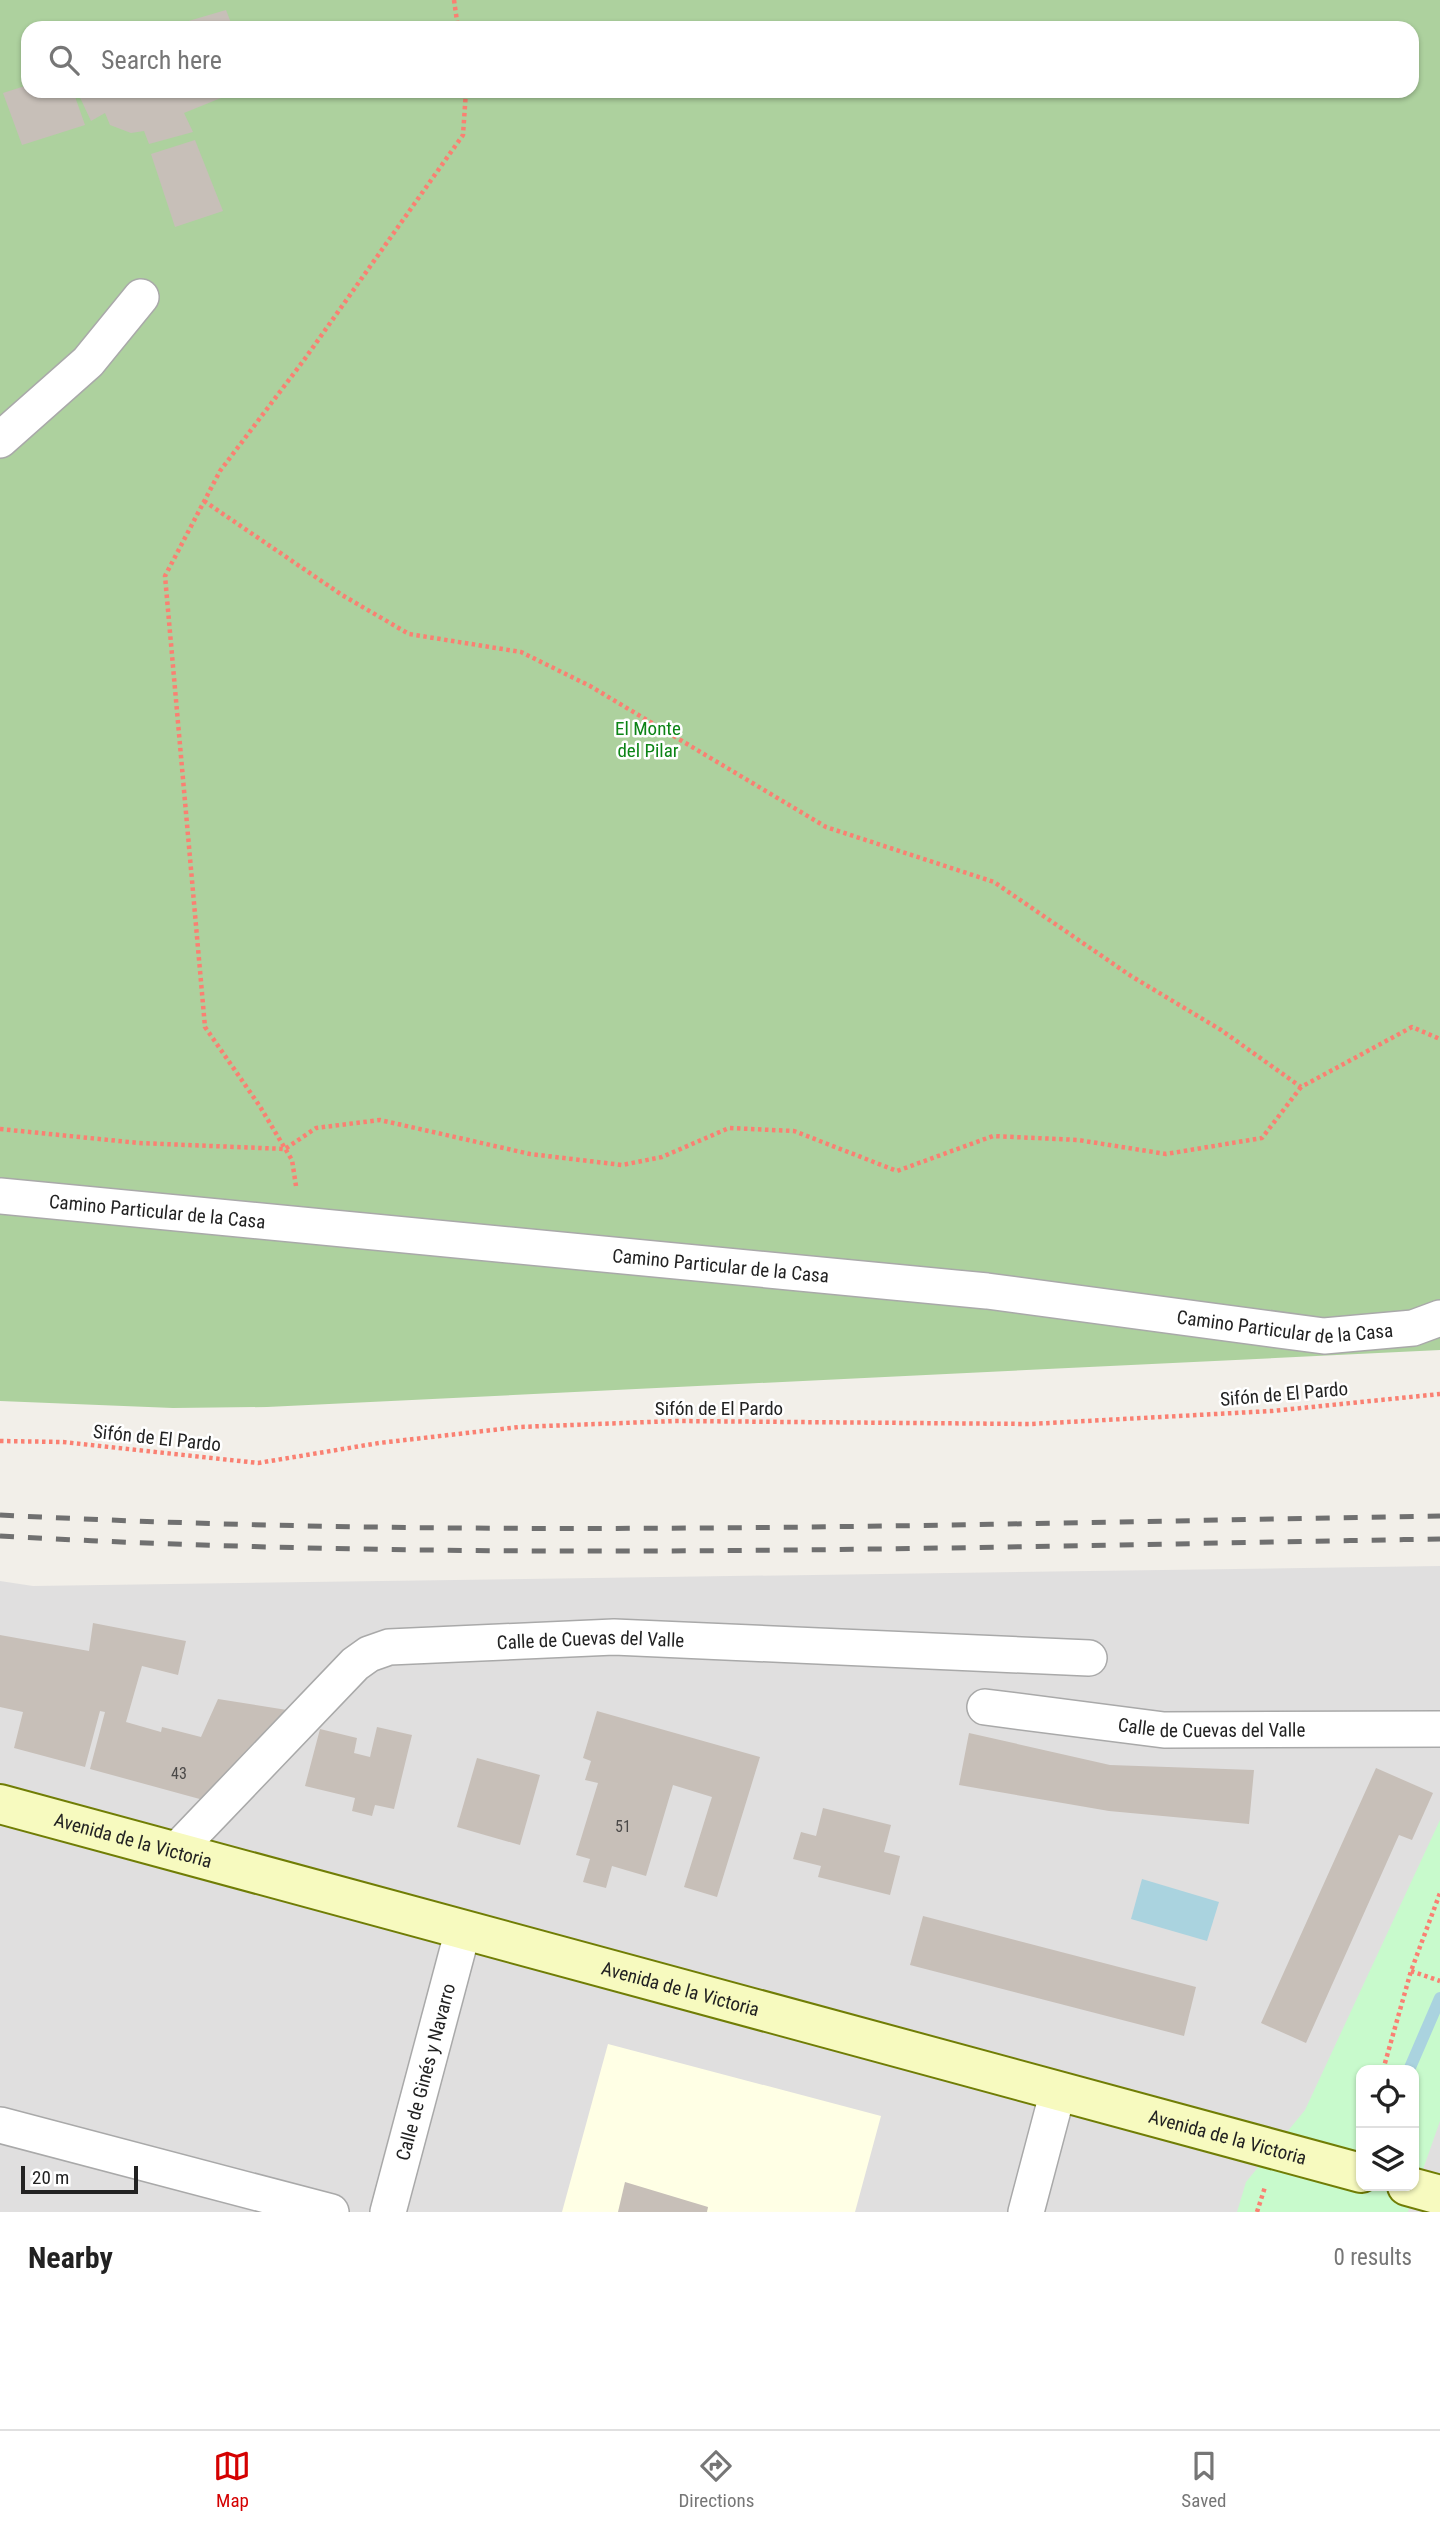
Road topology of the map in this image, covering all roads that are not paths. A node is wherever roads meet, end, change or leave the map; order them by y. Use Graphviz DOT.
graph roads {
  1 [pos="141,297"];
  2 [pos="0,440"];
  3 [pos="0,1196"];
  4 [pos="1440,1318"];
  5 [pos="1089,1658"];
  6 [pos="985,1707"];
  7 [pos="1440,1729"];
  8 [pos="0,1804"];
  9 [pos="176,1851"];
  10 [pos="463,1930"];
  11 [pos="1058,2091"];
  12 [pos="0,2125"];
  13 [pos="1356,2172"];
  14 [pos="1419,2189"];
  15 [pos="1440,2195"];
  16 [pos="331,2212"];
  17 [pos="387,2212"];
  18 [pos="1026,2212"];
  1 -- 2 [label="street"];
  3 -- 4 [label="street, Camino Particular de la Casa"];
  5 -- 9 [label="street, Calle de Cuevas del Valle"];
  6 -- 7 [label="street, Calle de Cuevas del Valle"];
  8 -- 9 [label="street, Avenida de la Victoria"];
  9 -- 10 [label="street, Avenida de la Victoria"];
  10 -- 11 [label="street, Avenida de la Victoria"];
  10 -- 17 [label="street, Calle de Ginés y Navarro"];
  11 -- 13 [label="street, Avenida de la Victoria"];
  11 -- 18 [label="street"];
  12 -- 16 [label="street"];
  14 -- 15 [label="street"];
}
